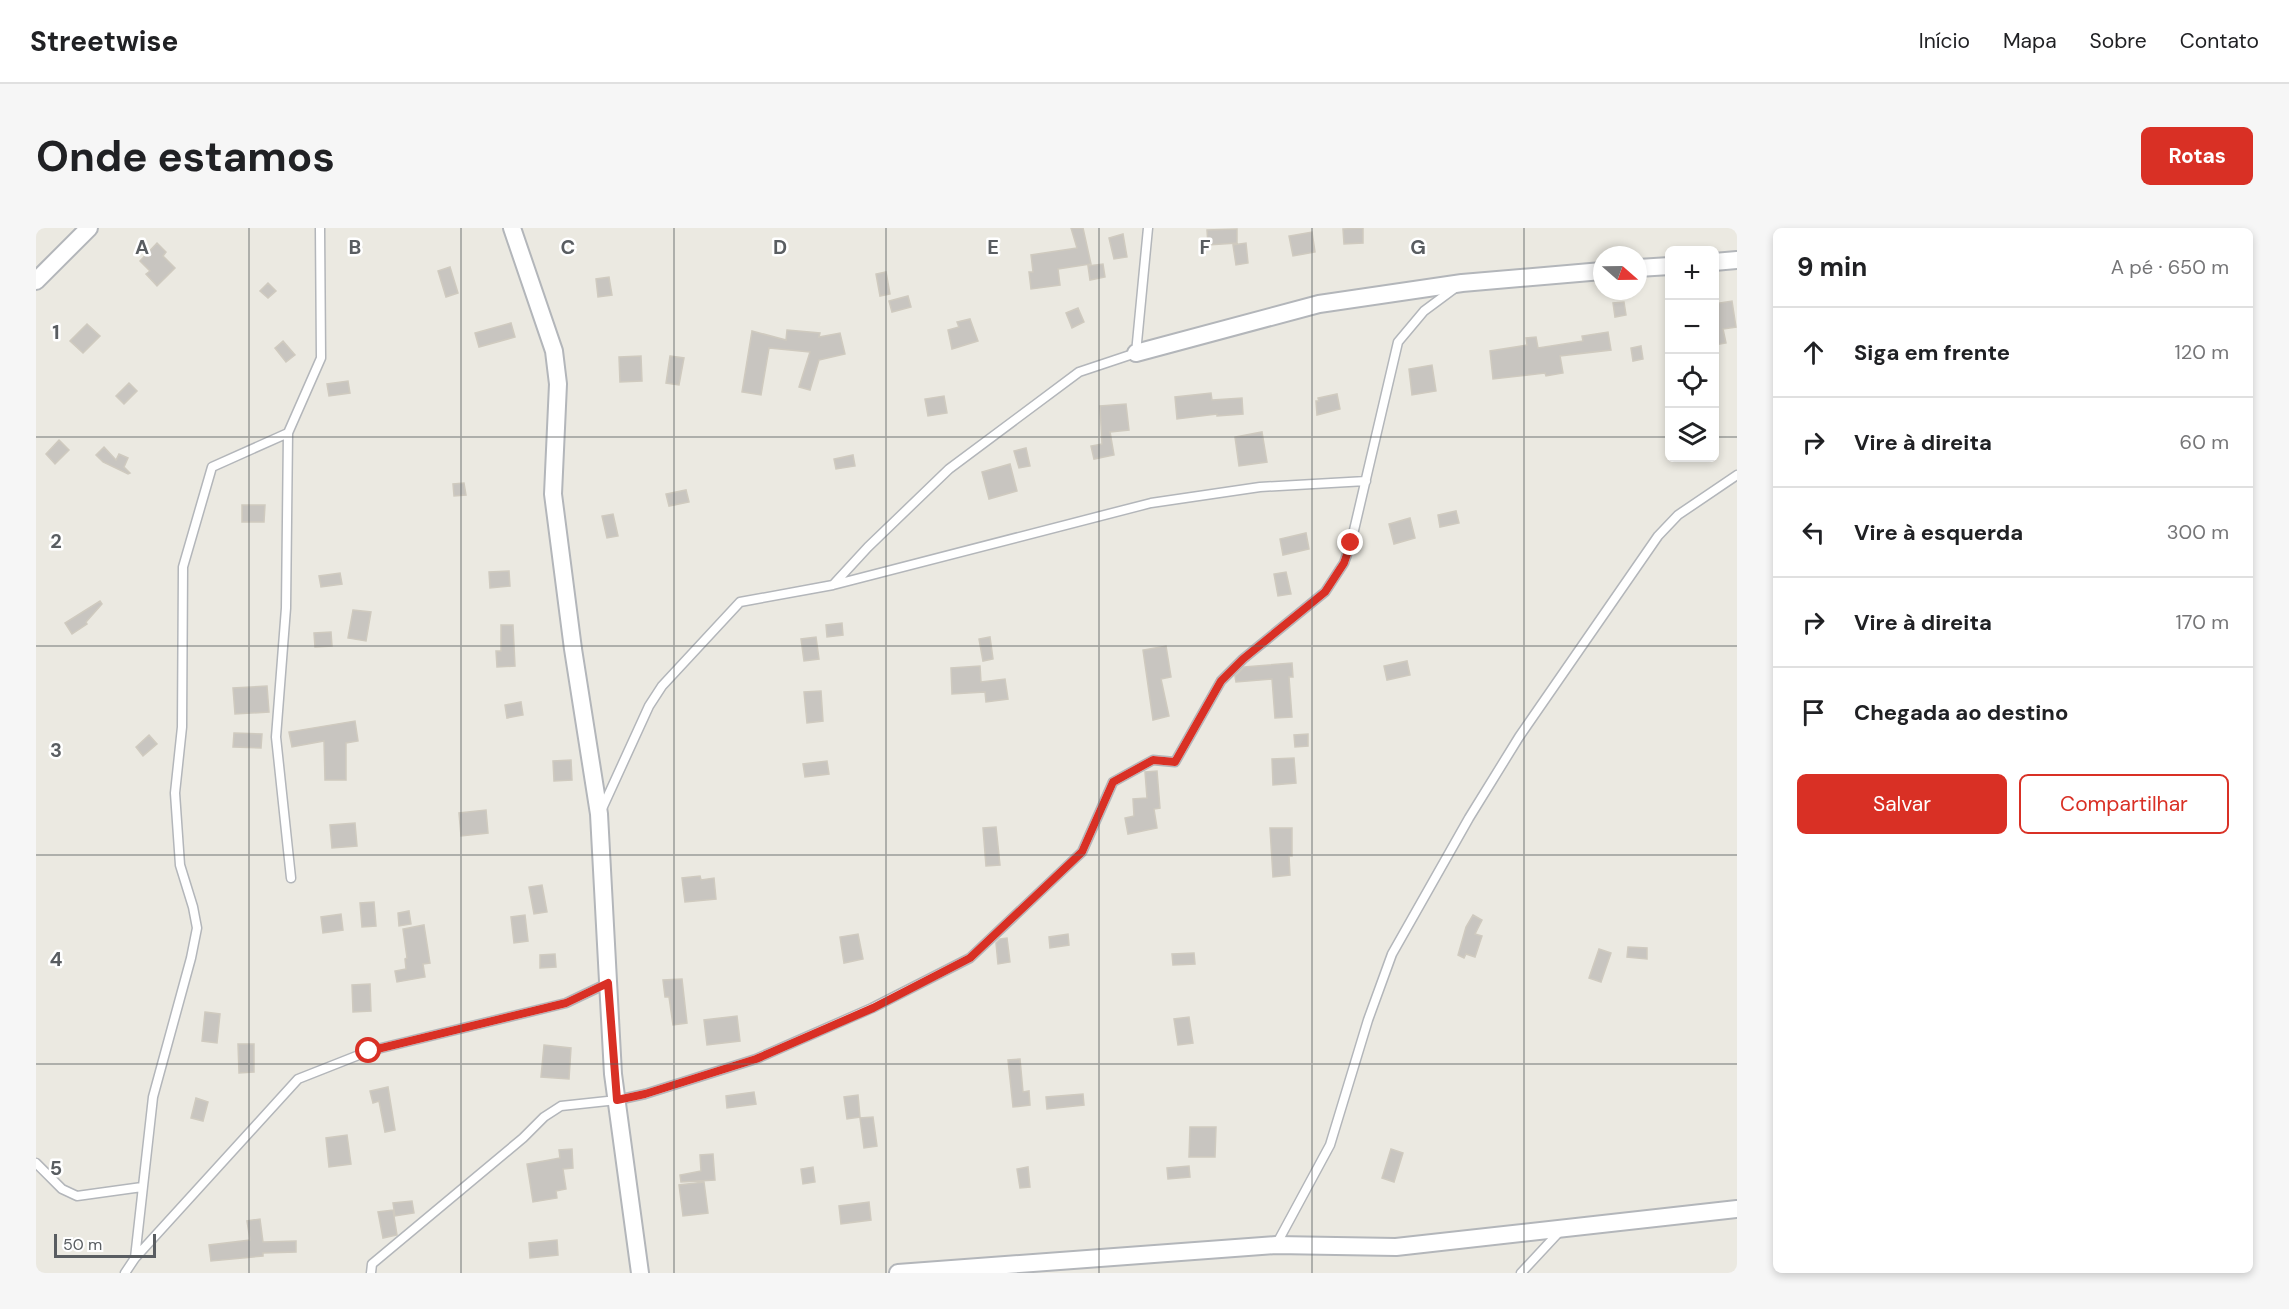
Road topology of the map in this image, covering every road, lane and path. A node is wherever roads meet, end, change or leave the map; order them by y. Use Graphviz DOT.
graph roads {
  1 [pos="89,228"];
  2 [pos="320,228"];
  3 [pos="512,228"];
  4 [pos="1148,228"];
  5 [pos="1737,260"];
  6 [pos="1719,262"];
  7 [pos="1665,266"];
  8 [pos="1647,267"];
  9 [pos="1593,272"];
  10 [pos="36,281"];
  11 [pos="1462,283"];
  12 [pos="1136,353"];
  13 [pos="288,433"];
  14 [pos="1737,475"];
  15 [pos="1366,481"];
  16 [pos="833,585"];
  17 [pos="599,814"];
  18 [pos="291,878"];
  19 [pos="608,983"];
  20 [pos="617,1100"];
  21 [pos="36,1163"];
  22 [pos="142,1186"];
  23 [pos="1737,1209"];
  24 [pos="1564,1228"];
  25 [pos="1276,1245"];
  26 [pos="135,1258"];
  27 [pos="126,1273"];
  28 [pos="371,1273"];
  29 [pos="640,1273"];
  30 [pos="898,1273"];
  31 [pos="1521,1273"];
  1 -- 10 [label="street"];
  2 -- 13 [label="lane"];
  3 -- 17 [label="street"];
  4 -- 12 [label="lane"];
  5 -- 6 [label="street"];
  7 -- 8 [label="street"];
  9 -- 11 [label="street"];
  11 -- 12 [label="street"];
  11 -- 15 [label="lane"];
  12 -- 16 [label="lane"];
  13 -- 18 [label="lane"];
  13 -- 22 [label="lane"];
  14 -- 25 [label="lane"];
  15 -- 16 [label="lane"];
  15 -- 20 [label="lane"];
  16 -- 17 [label="lane"];
  17 -- 19 [label="street"];
  19 -- 20 [label="street"];
  19 -- 26 [label="lane"];
  20 -- 28 [label="lane"];
  20 -- 29 [label="street"];
  21 -- 22 [label="lane"];
  22 -- 26 [label="lane"];
  23 -- 24 [label="street"];
  24 -- 25 [label="street"];
  24 -- 31 [label="lane"];
  25 -- 30 [label="street"];
  26 -- 27 [label="lane"];
}
